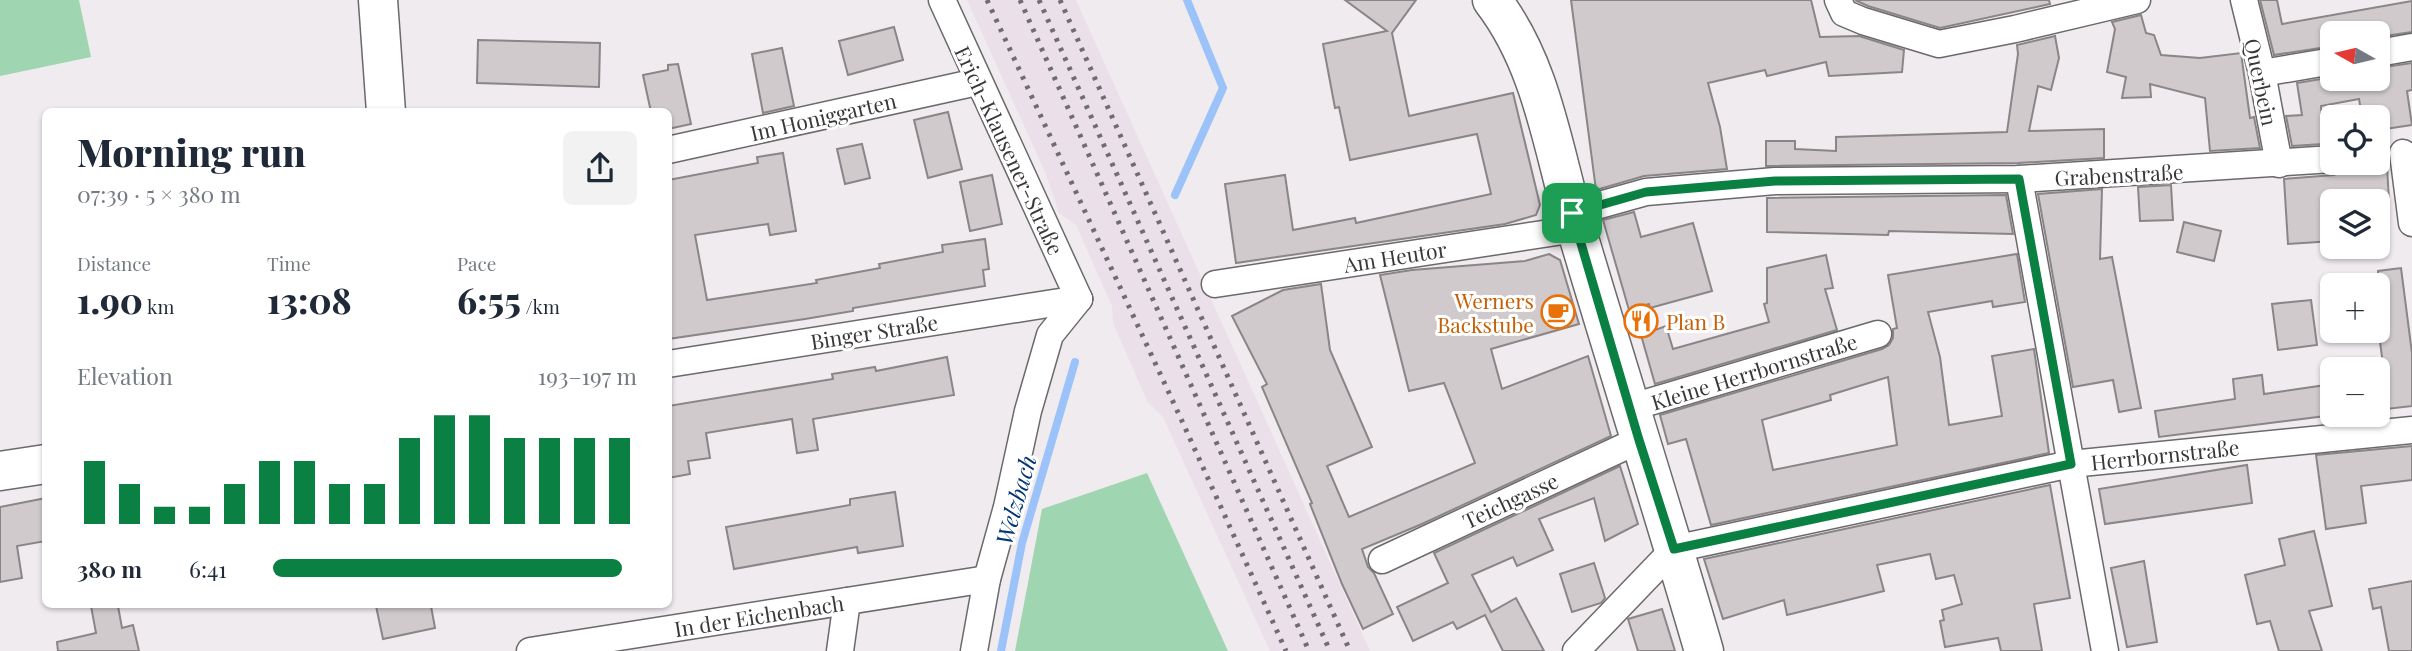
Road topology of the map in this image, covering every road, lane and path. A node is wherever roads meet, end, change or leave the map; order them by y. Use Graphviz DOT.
graph roads {
  1 [pos="942,0"];
  2 [pos="1492,0"];
  3 [pos="1838,0"];
  4 [pos="2137,0"];
  5 [pos="2244,0"];
  6 [pos="378,1"];
  7 [pos="2412,47"];
  8 [pos="2390,51"];
  9 [pos="2320,63"];
  10 [pos="2262,73"];
  11 [pos="977,82"];
  12 [pos="386,108"];
  13 [pos="672,149"];
  14 [pos="2398,153"];
  15 [pos="2320,160"];
  16 [pos="2279,164"];
  17 [pos="2019,179"];
  18 [pos="1574,221"];
  19 [pos="2412,223"];
  20 [pos="1215,284"];
  21 [pos="1079,299"];
  22 [pos="1878,334"];
  23 [pos="672,363"];
  24 [pos="1634,424"];
  25 [pos="2412,430"];
  26 [pos="2071,464"];
  27 [pos="42,465"];
  28 [pos="0,471"];
  29 [pos="1674,549"];
  30 [pos="1382,560"];
  31 [pos="987,579"];
  32 [pos="847,601"];
  33 [pos="530,651"];
  34 [pos="840,651"];
  35 [pos="974,651"];
  36 [pos="1576,651"];
  37 [pos="1704,651"];
  38 [pos="2105,651"];
  1 -- 11 [label="street, Erich-Klausener-Straße"];
  2 -- 18 [label="main road"];
  3 -- 4 [label="street"];
  5 -- 10 [label="street, Querbein"];
  6 -- 12 [label="main road"];
  7 -- 8 [label="street"];
  9 -- 10 [label="street"];
  10 -- 16 [label="street, Querbein"];
  11 -- 13 [label="street, Im Honiggarten"];
  11 -- 21 [label="street, Erich-Klausener-Straße"];
  14 -- 19 [label="street"];
  15 -- 16 [label="street, Grabenstraße"];
  16 -- 17 [label="street, Grabenstraße"];
  17 -- 18 [label="street, Grabenstraße"];
  17 -- 26 [label="street"];
  18 -- 20 [label="street, Am Heutor"];
  18 -- 24 [label="main road"];
  21 -- 23 [label="street, Binger Straße"];
  21 -- 31 [label="street"];
  22 -- 24 [label="street, Kleine Herrbornstraße"];
  24 -- 29 [label="main road"];
  24 -- 30 [label="street, Teichgasse"];
  25 -- 26 [label="street, Herrbornstraße"];
  26 -- 29 [label="street, Herrbornstraße"];
  26 -- 38 [label="street"];
  27 -- 28 [label="main road"];
  29 -- 36 [label="street"];
  29 -- 37 [label="main road"];
  31 -- 32 [label="street, In der Eichenbach"];
  31 -- 35 [label="street"];
  32 -- 33 [label="street, In der Eichenbach"];
  32 -- 34 [label="street"];
}
